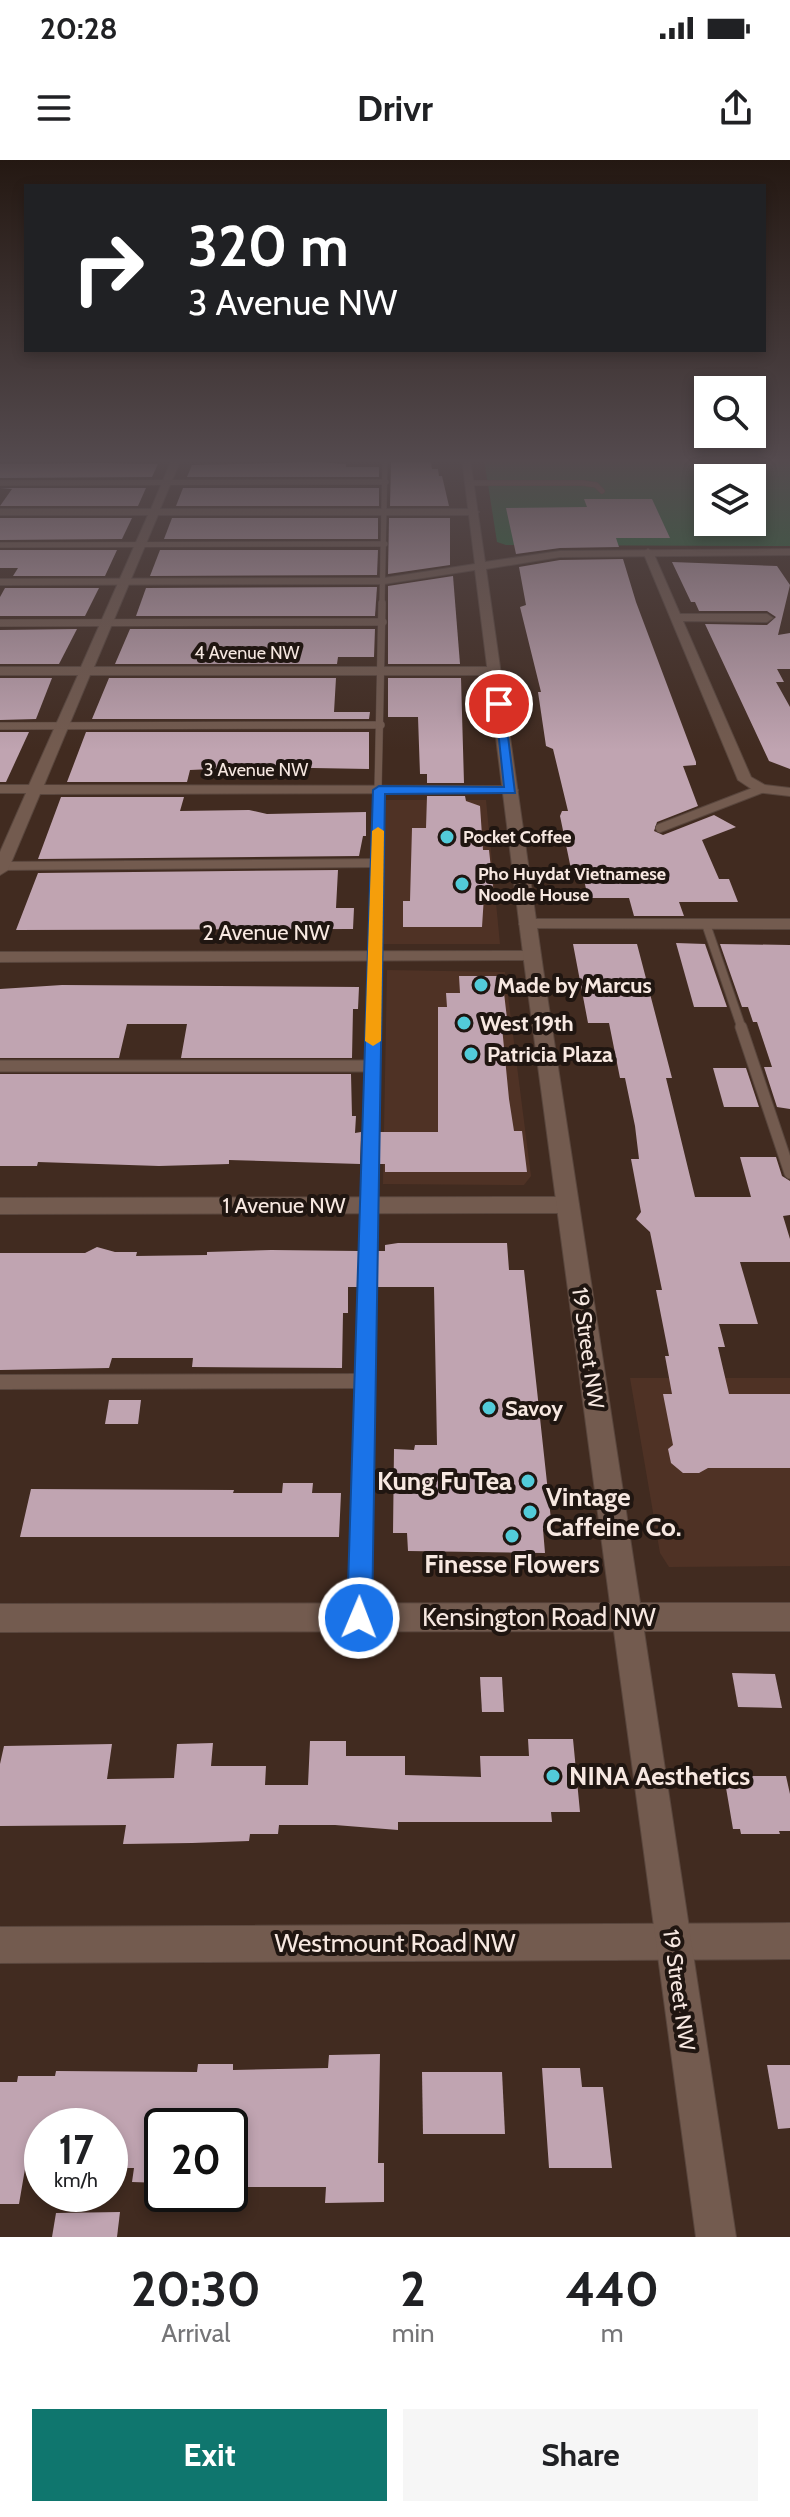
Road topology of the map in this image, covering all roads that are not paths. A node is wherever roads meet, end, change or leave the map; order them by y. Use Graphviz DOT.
graph roads {
  1 [pos="136,556"];
  2 [pos="385,556"];
  3 [pos="483,556"];
  4 [pos="553,556"];
  5 [pos="650,556"];
  6 [pos="479,579"];
  7 [pos="384,581"];
  8 [pos="0,582"];
  9 [pos="125,582"];
  10 [pos="452,584"];
  11 [pos="676,617"];
  12 [pos="767,618"];
  13 [pos="383,622"];
  14 [pos="0,623"];
  15 [pos="107,623"];
  16 [pos="0,671"];
  17 [pos="86,671"];
  18 [pos="382,671"];
  19 [pos="494,671"];
  20 [pos="63,725"];
  21 [pos="381,725"];
  22 [pos="0,726"];
  23 [pos="0,789"];
  24 [pos="36,789"];
  25 [pos="761,789"];
  26 [pos="379,790"];
  27 [pos="511,790"];
  28 [pos="790,792"];
  29 [pos="660,828"];
  30 [pos="377,863"];
  31 [pos="1,867"];
  32 [pos="528,924"];
  33 [pos="706,924"];
  34 [pos="790,924"];
  35 [pos="375,956"];
  36 [pos="532,956"];
  37 [pos="0,957"];
  38 [pos="0,1066"];
  39 [pos="372,1066"];
  40 [pos="790,1173"];
  41 [pos="369,1204"];
  42 [pos="568,1205"];
  43 [pos="0,1206"];
  44 [pos="365,1381"];
  45 [pos="0,1382"];
  46 [pos="626,1616"];
  47 [pos="790,1617"];
  48 [pos="0,1618"];
  49 [pos="359,1618"];
  50 [pos="673,1941"];
  51 [pos="790,1941"];
  52 [pos="0,1945"];
  53 [pos="716,2237"];
  1 -- 9 [label="street"];
  2 -- 7 [label="lane"];
  3 -- 6 [label="street, 19 Street NW"];
  4 -- 6 [label="street"];
  5 -- 11 [label="street"];
  6 -- 7 [label="street"];
  6 -- 19 [label="street, 19 Street NW"];
  7 -- 9 [label="street"];
  7 -- 10 [label="street"];
  7 -- 13 [label="lane"];
  8 -- 9 [label="street"];
  9 -- 15 [label="street"];
  11 -- 12 [label="street"];
  11 -- 25 [label="street"];
  13 -- 15 [label="lane"];
  13 -- 18 [label="lane"];
  14 -- 15 [label="lane"];
  15 -- 17 [label="street"];
  16 -- 17 [label="street, 4 Avenue NW"];
  17 -- 18 [label="street, 4 Avenue NW"];
  17 -- 20 [label="street"];
  18 -- 19 [label="street, 4 Avenue NW"];
  18 -- 21 [label="lane"];
  19 -- 27 [label="street, 19 Street NW"];
  20 -- 21 [label="lane"];
  20 -- 22 [label="lane"];
  20 -- 24 [label="street"];
  21 -- 26 [label="lane"];
  23 -- 24 [label="street, 3 Avenue NW"];
  24 -- 26 [label="street, 3 Avenue NW"];
  24 -- 31 [label="street"];
  25 -- 28 [label="street"];
  25 -- 29 [label="lane"];
  26 -- 27 [label="street, 3 Avenue NW"];
  26 -- 30 [label="lane"];
  27 -- 32 [label="street, 19 Street NW"];
  30 -- 31 [label="lane"];
  30 -- 35 [label="lane"];
  32 -- 33 [label="street"];
  32 -- 36 [label="street, 19 Street NW"];
  33 -- 34 [label="street"];
  33 -- 40 [label="lane"];
  35 -- 36 [label="street, 2 Avenue NW"];
  35 -- 37 [label="street, 2 Avenue NW"];
  35 -- 39 [label="lane"];
  36 -- 42 [label="street, 19 Street NW"];
  38 -- 39 [label="lane"];
  39 -- 41 [label="lane"];
  41 -- 42 [label="street, 1 Avenue NW"];
  41 -- 43 [label="street, 1 Avenue NW"];
  41 -- 44 [label="lane"];
  42 -- 46 [label="street, 19 Street NW"];
  44 -- 45 [label="lane"];
  44 -- 49 [label="lane"];
  46 -- 47 [label="street, Kensington Road NW"];
  46 -- 49 [label="street, Kensington Road NW"];
  46 -- 50 [label="street, 19 Street NW"];
  48 -- 49 [label="street, Kensington Road NW"];
  50 -- 51 [label="street, Westmount Road NW"];
  50 -- 52 [label="street, Westmount Road NW"];
  50 -- 53 [label="street, 19 Street NW"];
}
